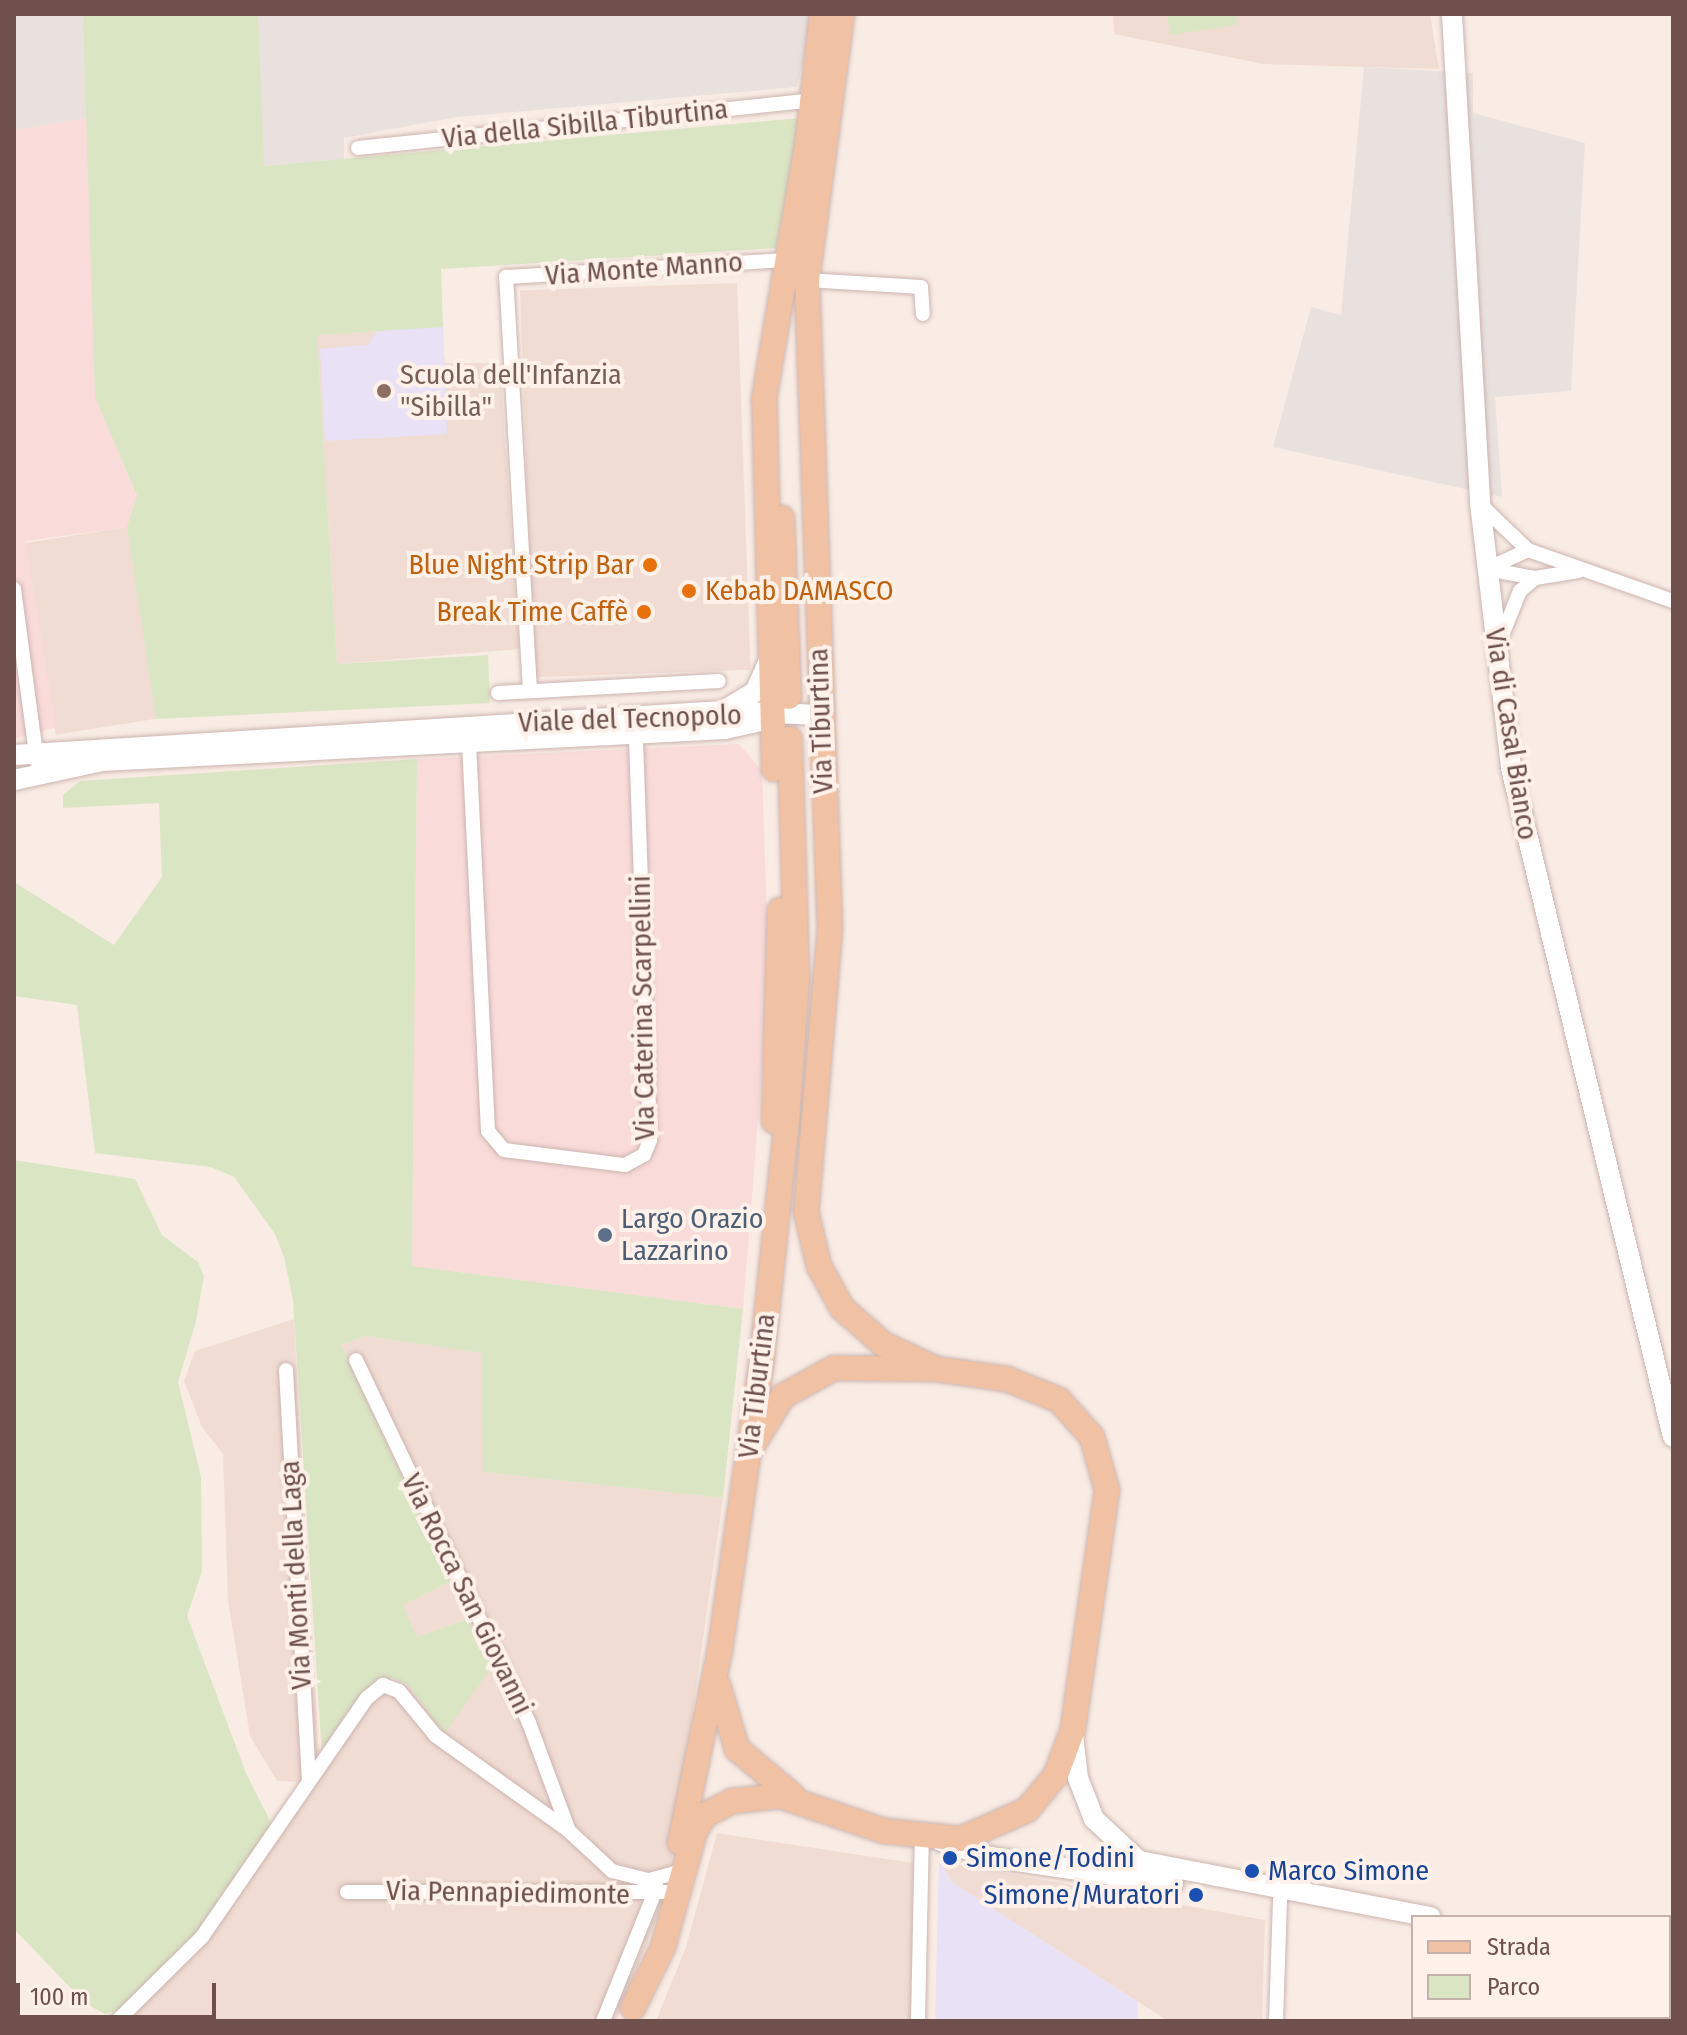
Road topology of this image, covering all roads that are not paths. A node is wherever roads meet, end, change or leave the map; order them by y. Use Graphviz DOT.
graph roads {
  1 [pos="822,14"];
  2 [pos="842,14"];
  3 [pos="1452,14"];
  4 [pos="812,100"];
  5 [pos="809,132"];
  6 [pos="358,148"];
  7 [pos="782,260"];
  8 [pos="807,280"];
  9 [pos="923,314"];
  10 [pos="1480,503"];
  11 [pos="1528,550"];
  12 [pos="1487,569"];
  13 [pos="1595,573"];
  14 [pos="1535,578"];
  15 [pos="14,591"];
  16 [pos="1673,601"];
  17 [pos="770,660"];
  18 [pos="1497,666"];
  19 [pos="719,681"];
  20 [pos="634,686"];
  21 [pos="530,691"];
  22 [pos="498,693"];
  23 [pos="789,697"];
  24 [pos="821,715"];
  25 [pos="772,717"];
  26 [pos="724,720"];
  27 [pos="636,725"];
  28 [pos="790,739"];
  29 [pos="469,743"];
  30 [pos="36,749"];
  31 [pos="14,755"];
  32 [pos="774,765"];
  33 [pos="39,774"];
  34 [pos="14,780"];
  35 [pos="780,1192"];
  36 [pos="356,1360"];
  37 [pos="936,1369"];
  38 [pos="286,1370"];
  39 [pos="1673,1437"];
  40 [pos="749,1451"];
  41 [pos="720,1650"];
  42 [pos="1073,1729"];
  43 [pos="309,1780"];
  44 [pos="801,1800"];
  45 [pos="569,1831"];
  46 [pos="929,1838"];
  47 [pos="667,1882"];
  48 [pos="347,1892"];
  49 [pos="1308,1896"];
  50 [pos="1280,1899"];
  51 [pos="1419,1915"];
  52 [pos="631,2014"];
  53 [pos="117,2021"];
  54 [pos="603,2021"];
  55 [pos="918,2021"];
  56 [pos="1276,2021"];
  1 -- 4 [label="main road, Via Tiburtina"];
  2 -- 8 [label="main road, Via Tiburtina"];
  3 -- 10 [label="main road, Via di Casal Bianco"];
  4 -- 5 [label="main road, Via Tiburtina"];
  4 -- 6 [label="street, Via della Sibilla Tiburtina"];
  5 -- 7 [label="main road"];
  5 -- 23 [label="main road, Via Tiburtina"];
  7 -- 17 [label="main road"];
  7 -- 21 [label="street, Via Monte Manno"];
  8 -- 9 [label="street"];
  8 -- 24 [label="main road, Via Tiburtina"];
  10 -- 11 [label="street"];
  10 -- 12 [label="main road, Via di Casal Bianco"];
  11 -- 12 [label="street"];
  11 -- 13 [label="street"];
  12 -- 14 [label="street"];
  12 -- 18 [label="main road, Via di Casal Bianco"];
  13 -- 14 [label="street"];
  13 -- 16 [label="street"];
  14 -- 18 [label="street"];
  15 -- 30 [label="street"];
  17 -- 25 [label="main road"];
  17 -- 26 [label="main road"];
  18 -- 39 [label="main road, Via di Casal Bianco"];
  19 -- 20 [label="street"];
  20 -- 21 [label="street"];
  20 -- 27 [label="street, Via Caterina Scarpellini"];
  21 -- 22 [label="street"];
  24 -- 25 [label="main road, Viale del Tecnopolo"];
  24 -- 37 [label="main road, Via Tiburtina"];
  25 -- 26 [label="main road, Viale del Tecnopolo"];
  25 -- 32 [label="main road"];
  26 -- 27 [label="main road, Viale del Tecnopolo"];
  26 -- 32 [label="main road"];
  27 -- 29 [label="main road, Viale del Tecnopolo"];
  27 -- 29 [label="street, Via Caterina Scarpellini"];
  27 -- 30 [label="main road, Viale del Tecnopolo"];
  28 -- 35 [label="main road, Via Tiburtina"];
  29 -- 33 [label="main road, Viale del Tecnopolo"];
  30 -- 31 [label="main road, Viale del Tecnopolo"];
  30 -- 33 [label="street"];
  32 -- 35 [label="main road"];
  33 -- 34 [label="main road, Viale del Tecnopolo"];
  35 -- 40 [label="main road, Via Tiburtina"];
  36 -- 45 [label="street, Via Rocca San Giovanni"];
  37 -- 40 [label="main road"];
  37 -- 42 [label="main road"];
  38 -- 43 [label="street, Via Monti della Laga"];
  40 -- 41 [label="main road, Via Tiburtina"];
  41 -- 44 [label="main road"];
  41 -- 47 [label="main road, Via Tiburtina"];
  42 -- 46 [label="main road"];
  42 -- 49 [label="main road"];
  43 -- 45 [label="street"];
  43 -- 53 [label="street"];
  44 -- 46 [label="main road"];
  44 -- 52 [label="main road"];
  45 -- 47 [label="street"];
  46 -- 50 [label="main road"];
  46 -- 55 [label="street"];
  47 -- 48 [label="street, Via Pennapiedimonte"];
  47 -- 52 [label="main road, Via Tiburtina"];
  47 -- 54 [label="street"];
  49 -- 50 [label="main road"];
  49 -- 51 [label="main road"];
  50 -- 56 [label="street"];
}
